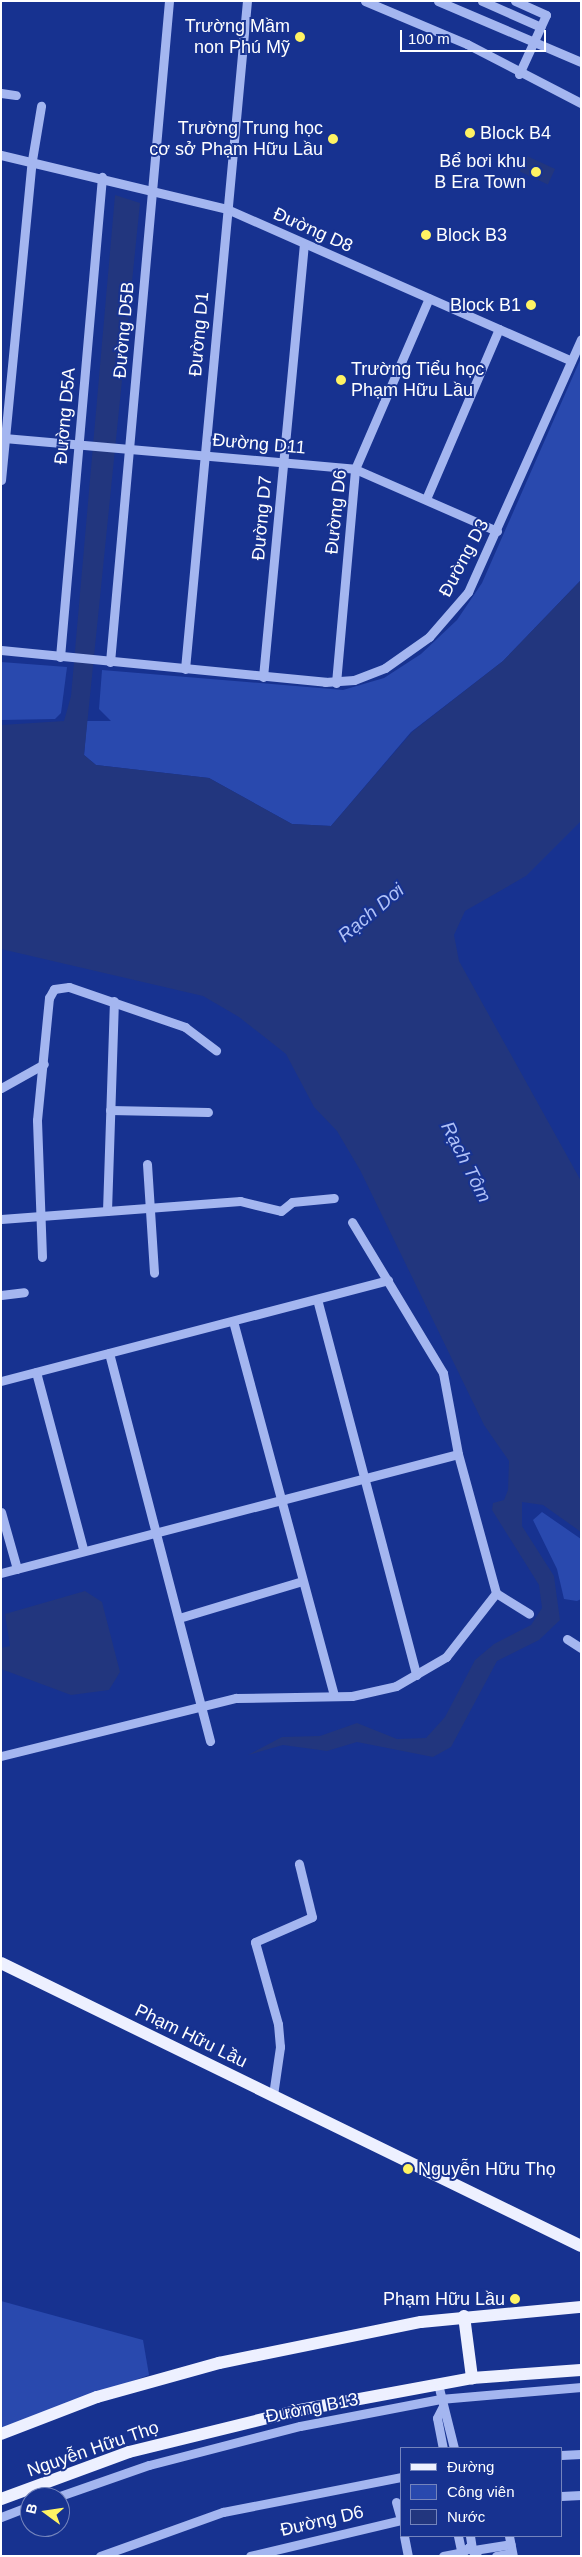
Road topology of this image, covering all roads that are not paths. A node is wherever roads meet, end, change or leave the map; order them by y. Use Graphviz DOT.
graph roads {
  1 [pos="169,1"];
  2 [pos="247,1"];
  3 [pos="365,1"];
  4 [pos="438,1"];
  5 [pos="482,1"];
  6 [pos="515,1"];
  7 [pos="541,27"];
  8 [pos="534,42"];
  9 [pos="581,62"];
  10 [pos="519,74"];
  11 [pos="1,92"];
  12 [pos="16,95"];
  13 [pos="581,103"];
  14 [pos="41,106"];
  15 [pos="1,155"];
  16 [pos="32,160"];
  17 [pos="102,177"];
  18 [pos="153,192"];
  19 [pos="226,209"];
  20 [pos="304,244"];
  21 [pos="429,298"];
  22 [pos="499,329"];
  23 [pos="581,339"];
  24 [pos="571,361"];
  25 [pos="4,438"];
  26 [pos="79,443"];
  27 [pos="126,448"];
  28 [pos="204,455"];
  29 [pos="2,457"];
  30 [pos="283,462"];
  31 [pos="355,469"];
  32 [pos="1,480"];
  33 [pos="426,499"];
  34 [pos="497,531"];
  35 [pos="1,650"];
  36 [pos="60,658"];
  37 [pos="105,662"];
  38 [pos="185,669"];
  39 [pos="263,677"];
  40 [pos="336,683"];
  41 [pos="114,1001"];
  42 [pos="216,1050"];
  43 [pos="44,1064"];
  44 [pos="1,1088"];
  45 [pos="110,1110"];
  46 [pos="208,1112"];
  47 [pos="147,1164"];
  48 [pos="334,1198"];
  49 [pos="146,1208"];
  50 [pos="107,1211"];
  51 [pos="39,1217"];
  52 [pos="1,1219"];
  53 [pos="352,1222"];
  54 [pos="42,1257"];
  55 [pos="154,1273"];
  56 [pos="388,1280"];
  57 [pos="24,1292"];
  58 [pos="1,1294"];
  59 [pos="317,1299"];
  60 [pos="233,1321"];
  61 [pos="109,1353"];
  62 [pos="36,1372"];
  63 [pos="1,1381"];
  64 [pos="458,1454"];
  65 [pos="364,1478"];
  66 [pos="281,1500"];
  67 [pos="1,1512"];
  68 [pos="156,1532"];
  69 [pos="83,1549"];
  70 [pos="17,1569"];
  71 [pos="1,1573"];
  72 [pos="302,1581"];
  73 [pos="496,1593"];
  74 [pos="529,1614"];
  75 [pos="179,1618"];
  76 [pos="567,1639"];
  77 [pos="581,1648"];
  78 [pos="416,1675"];
  79 [pos="334,1695"];
  80 [pos="202,1705"];
  81 [pos="210,1741"];
  82 [pos="1,1756"];
  83 [pos="299,1864"];
  84 [pos="1,1964"];
  85 [pos="272,2096"];
  86 [pos="581,2246"];
  87 [pos="581,2307"];
  88 [pos="464,2316"];
  89 [pos="581,2370"];
  90 [pos="472,2378"];
  91 [pos="438,2384"];
  92 [pos="581,2387"];
  93 [pos="441,2404"];
  94 [pos="1,2434"];
  95 [pos="443,2447"];
  96 [pos="454,2447"];
  97 [pos="581,2454"];
  98 [pos="562,2455"];
  99 [pos="400,2478"];
  100 [pos="70,2493"];
  101 [pos="581,2495"];
  102 [pos="562,2496"];
  103 [pos="1,2499"];
  104 [pos="396,2502"];
  105 [pos="20,2509"];
  106 [pos="1,2516"];
  107 [pos="400,2516"];
  108 [pos="400,2520"];
  109 [pos="404,2537"];
  110 [pos="458,2537"];
  111 [pos="470,2537"];
  112 [pos="511,2547"];
  113 [pos="474,2551"];
  114 [pos="459,2553"];
  115 [pos="100,2556"];
  116 [pos="250,2556"];
  117 [pos="408,2556"];
  118 [pos="442,2556"];
  119 [pos="496,2556"];
  1 -- 18 [label="street, Đường D5B"];
  2 -- 19 [label="street, Đường D1"];
  3 -- 10 [label="street"];
  4 -- 8 [label="street"];
  5 -- 7 [label="street"];
  6 -- 7 [label="street"];
  7 -- 8 [label="street"];
  8 -- 9 [label="street"];
  8 -- 10 [label="street"];
  10 -- 13 [label="street"];
  11 -- 12 [label="street"];
  14 -- 16 [label="street"];
  15 -- 16 [label="street, Đường D8"];
  16 -- 17 [label="street, Đường D8"];
  16 -- 25 [label="street"];
  17 -- 18 [label="street, Đường D8"];
  17 -- 26 [label="street, Đường D5A"];
  18 -- 19 [label="street, Đường D8"];
  18 -- 27 [label="street, Đường D5B"];
  19 -- 20 [label="street, Đường D8"];
  19 -- 28 [label="street, Đường D1"];
  20 -- 21 [label="street, Đường D8"];
  20 -- 30 [label="street, Đường D7"];
  21 -- 22 [label="street, Đường D8"];
  21 -- 31 [label="street, Đường D6"];
  22 -- 24 [label="street, Đường D8"];
  22 -- 33 [label="street"];
  23 -- 24 [label="street, Đường D3"];
  24 -- 34 [label="street, Đường D3"];
  25 -- 26 [label="street, Đường D11"];
  25 -- 29 [label="street"];
  26 -- 27 [label="street, Đường D11"];
  26 -- 36 [label="street, Đường D5A"];
  27 -- 28 [label="street, Đường D11"];
  27 -- 37 [label="street, Đường D5B"];
  28 -- 30 [label="street, Đường D11"];
  28 -- 38 [label="street, Đường D1"];
  29 -- 32 [label="street"];
  30 -- 31 [label="street, Đường D11"];
  30 -- 39 [label="street, Đường D7"];
  31 -- 33 [label="street, Đường D11"];
  31 -- 40 [label="street, Đường D6"];
  33 -- 34 [label="street, Đường D11"];
  34 -- 40 [label="street, Đường D3"];
  35 -- 36 [label="street"];
  36 -- 37 [label="street, Đường D3"];
  37 -- 38 [label="street, Đường D3"];
  38 -- 39 [label="street, Đường D3"];
  39 -- 40 [label="street, Đường D3"];
  41 -- 42 [label="street"];
  41 -- 43 [label="street"];
  41 -- 45 [label="street"];
  43 -- 44 [label="street"];
  43 -- 51 [label="street"];
  45 -- 46 [label="street"];
  45 -- 50 [label="street"];
  47 -- 49 [label="street"];
  48 -- 49 [label="street"];
  49 -- 50 [label="street"];
  49 -- 55 [label="street"];
  50 -- 51 [label="street"];
  51 -- 52 [label="street"];
  51 -- 54 [label="street"];
  53 -- 56 [label="street"];
  56 -- 59 [label="street"];
  56 -- 64 [label="street"];
  57 -- 58 [label="street"];
  59 -- 60 [label="street"];
  59 -- 65 [label="street"];
  60 -- 61 [label="street"];
  60 -- 66 [label="street"];
  61 -- 62 [label="street"];
  61 -- 68 [label="street"];
  62 -- 63 [label="street"];
  62 -- 69 [label="street"];
  64 -- 65 [label="street"];
  64 -- 73 [label="street"];
  65 -- 66 [label="street"];
  65 -- 78 [label="street"];
  66 -- 68 [label="street"];
  66 -- 72 [label="street"];
  67 -- 70 [label="street"];
  68 -- 69 [label="street"];
  68 -- 75 [label="street"];
  69 -- 70 [label="street"];
  70 -- 71 [label="street"];
  72 -- 75 [label="street"];
  72 -- 79 [label="street"];
  73 -- 74 [label="street"];
  73 -- 78 [label="street"];
  75 -- 80 [label="street"];
  76 -- 77 [label="street"];
  78 -- 79 [label="street"];
  79 -- 80 [label="street"];
  80 -- 81 [label="street"];
  80 -- 82 [label="street"];
  83 -- 85 [label="street"];
  84 -- 85 [label="main road, Phạm Hữu Lầu"];
  85 -- 86 [label="main road, Phạm Hữu Lầu"];
  87 -- 88 [label="main road"];
  88 -- 90 [label="main road"];
  88 -- 94 [label="main road"];
  89 -- 90 [label="main road, Nguyễn Hữu Thọ"];
  90 -- 91 [label="main road, Nguyễn Hữu Thọ"];
  91 -- 93 [label="street"];
  91 -- 103 [label="main road, Nguyễn Hữu Thọ"];
  92 -- 93 [label="street, Đường B13"];
  93 -- 95 [label="street"];
  93 -- 96 [label="street"];
  93 -- 100 [label="street, Đường B13"];
  97 -- 98 [label="street"];
  99 -- 115 [label="street"];
  101 -- 102 [label="street"];
  104 -- 107 [label="street"];
  105 -- 106 [label="street"];
  108 -- 116 [label="street, Đường D6"];
  109 -- 117 [label="street"];
  110 -- 114 [label="street"];
  111 -- 113 [label="street"];
  112 -- 113 [label="street"];
  112 -- 119 [label="street"];
  113 -- 114 [label="street"];
  114 -- 118 [label="street"];
}
